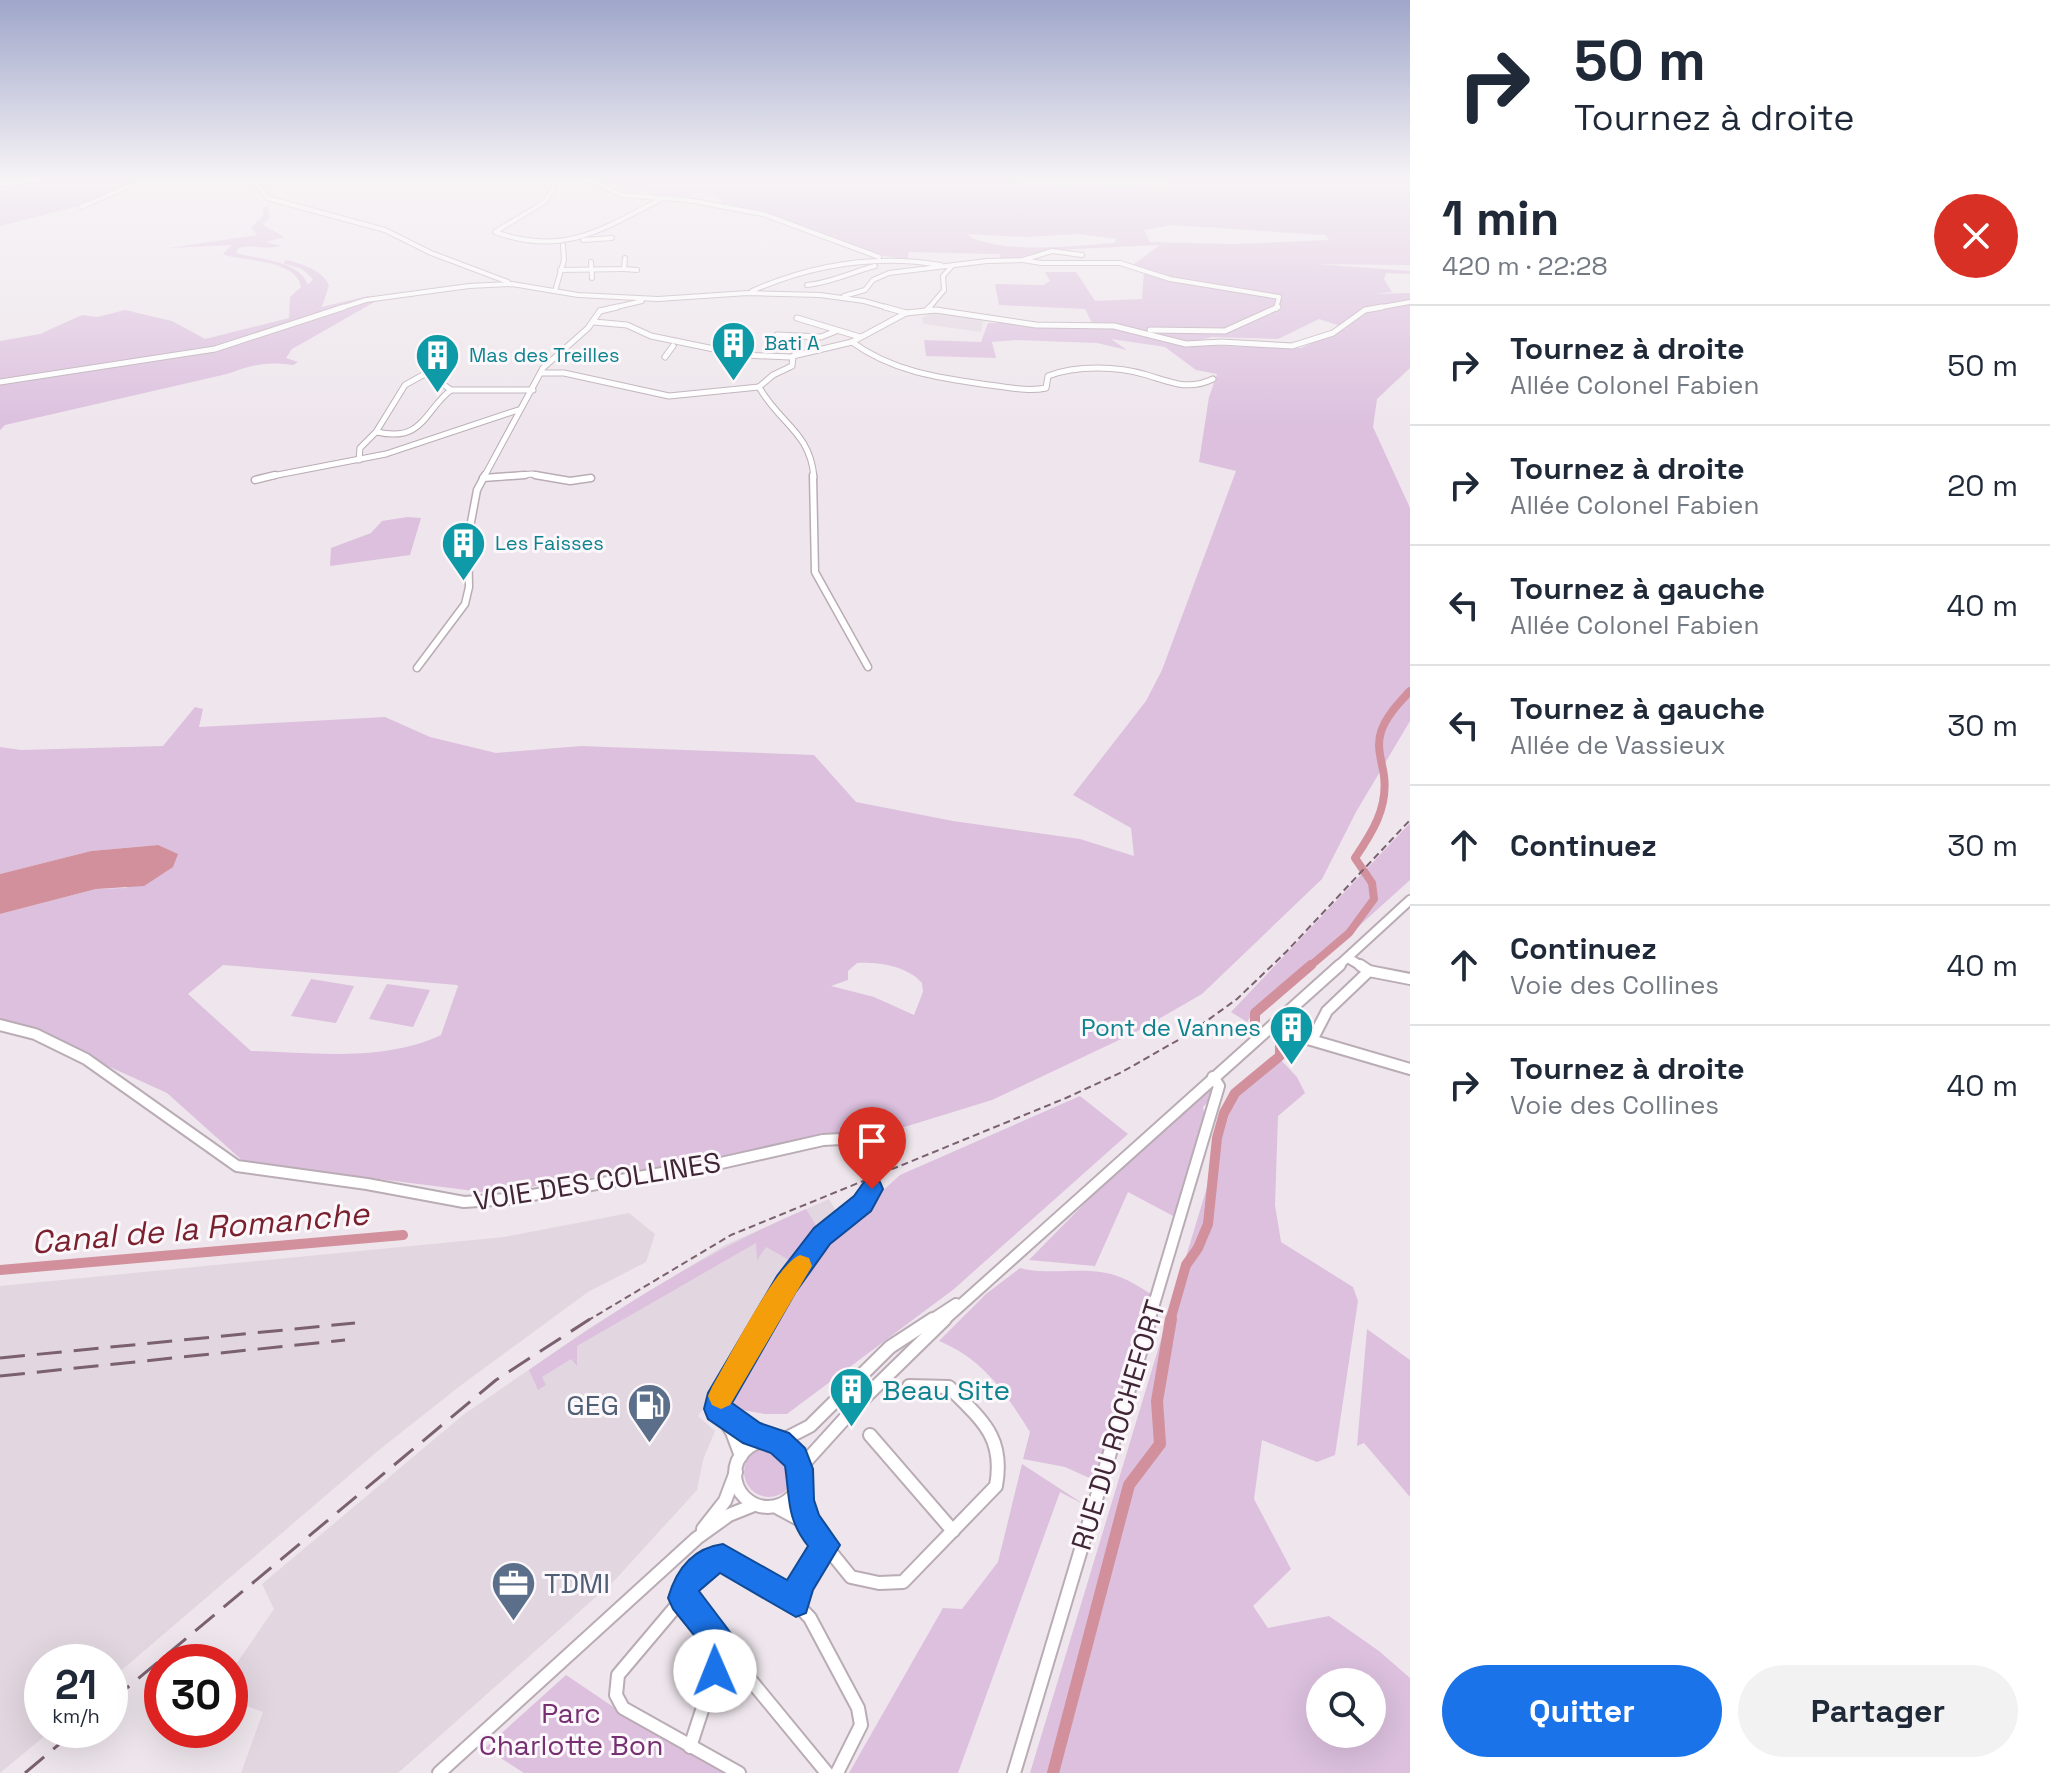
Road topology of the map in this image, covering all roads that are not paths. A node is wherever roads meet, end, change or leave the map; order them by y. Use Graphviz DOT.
graph roads {
  1 [pos="449,260"];
  2 [pos="564,260"];
  3 [pos="625,260"];
  4 [pos="855,260"];
  5 [pos="898,260"];
  6 [pos="1023,260"];
  7 [pos="591,262"];
  8 [pos="875,266"];
  9 [pos="941,266"];
  10 [pos="952,266"];
  11 [pos="592,269"];
  12 [pos="624,269"];
  13 [pos="560,270"];
  14 [pos="637,270"];
  15 [pos="592,278"];
  16 [pos="512,284"];
  17 [pos="594,285"];
  18 [pos="807,285"];
  19 [pos="555,291"];
  20 [pos="748,293"];
  21 [pos="839,298"];
  22 [pos="646,299"];
  23 [pos="1410,302"];
  24 [pos="594,303"];
  25 [pos="927,310"];
  26 [pos="906,313"];
  27 [pos="797,318"];
  28 [pos="594,322"];
  29 [pos="1133,329"];
  30 [pos="836,331"];
  31 [pos="777,335"];
  32 [pos="860,337"];
  33 [pos="852,342"];
  34 [pos="673,346"];
  35 [pos="425,354"];
  36 [pos="665,357"];
  37 [pos="790,357"];
  38 [pos="437,373"];
  39 [pos="541,373"];
  40 [pos="1213,379"];
  41 [pos="0,382"];
  42 [pos="759,387"];
  43 [pos="451,390"];
  44 [pos="533,390"];
  45 [pos="518,410"];
  46 [pos="377,432"];
  47 [pos="359,460"];
  48 [pos="483,478"];
  49 [pos="591,478"];
  50 [pos="255,480"];
  51 [pos="868,667"];
  52 [pos="417,668"];
  53 [pos="1410,900"];
  54 [pos="1348,958"];
  55 [pos="1369,971"];
  56 [pos="1410,979"];
  57 [pos="0,1025"];
  58 [pos="1275,1025"];
  59 [pos="1312,1040"];
  60 [pos="1410,1069"];
  61 [pos="1213,1077"];
  62 [pos="970,1295"];
  63 [pos="909,1386"];
  64 [pos="718,1409"];
  65 [pos="870,1435"];
  66 [pos="774,1441"];
  67 [pos="741,1456"];
  68 [pos="799,1469"];
  69 [pos="737,1472"];
  70 [pos="798,1489"];
  71 [pos="754,1505"];
  72 [pos="778,1508"];
  73 [pos="808,1524"];
  74 [pos="953,1531"];
  75 [pos="697,1538"];
  76 [pos="826,1545"];
  77 [pos="683,1598"];
  78 [pos="796,1603"];
  79 [pos="723,1646"];
  80 [pos="690,1747"];
  81 [pos="439,1773"];
  82 [pos="739,1773"];
  83 [pos="827,1773"];
  84 [pos="837,1773"];
  85 [pos="1014,1773"];
  1 -- 16 [label="street"];
  2 -- 13 [label="street"];
  3 -- 12 [label="street"];
  4 -- 20 [label="street"];
  5 -- 9 [label="street"];
  6 -- 10 [label="street"];
  6 -- 29 [label="street"];
  7 -- 11 [label="street"];
  8 -- 18 [label="street"];
  9 -- 10 [label="street"];
  9 -- 21 [label="street"];
  10 -- 25 [label="street"];
  11 -- 12 [label="street"];
  11 -- 13 [label="street"];
  11 -- 15 [label="street"];
  12 -- 14 [label="street"];
  13 -- 19 [label="street"];
  16 -- 19 [label="street"];
  16 -- 41 [label="street"];
  17 -- 24 [label="street"];
  19 -- 24 [label="street"];
  20 -- 21 [label="street"];
  20 -- 22 [label="street"];
  21 -- 26 [label="street"];
  22 -- 24 [label="street"];
  22 -- 24 [label="street"];
  23 -- 29 [label="street"];
  24 -- 28 [label="street"];
  25 -- 26 [label="street"];
  25 -- 29 [label="street"];
  26 -- 32 [label="street"];
  27 -- 30 [label="street"];
  28 -- 37 [label="street"];
  28 -- 39 [label="street"];
  30 -- 31 [label="street"];
  30 -- 32 [label="street"];
  32 -- 33 [label="street"];
  33 -- 37 [label="street"];
  33 -- 40 [label="street"];
  34 -- 36 [label="street"];
  35 -- 38 [label="street"];
  37 -- 42 [label="street"];
  38 -- 43 [label="street"];
  38 -- 46 [label="street"];
  39 -- 42 [label="street"];
  39 -- 44 [label="street"];
  42 -- 51 [label="street"];
  43 -- 44 [label="street"];
  43 -- 46 [label="street"];
  44 -- 45 [label="street"];
  45 -- 47 [label="street"];
  45 -- 48 [label="street"];
  46 -- 47 [label="street"];
  47 -- 50 [label="street"];
  48 -- 49 [label="street"];
  48 -- 52 [label="street"];
  53 -- 54 [label="street"];
  54 -- 55 [label="street"];
  54 -- 58 [label="street"];
  55 -- 56 [label="street"];
  55 -- 59 [label="street"];
  57 -- 64 [label="street, VOIE DES COLLINES"];
  58 -- 59 [label="street"];
  58 -- 61 [label="street"];
  59 -- 60 [label="street"];
  61 -- 62 [label="street"];
  61 -- 85 [label="street, RUE DU ROCHEFORT"];
  62 -- 66 [label="street"];
  62 -- 68 [label="street"];
  63 -- 74 [label="street"];
  64 -- 66 [label="street"];
  64 -- 67 [label="street"];
  65 -- 74 [label="street"];
  66 -- 67 [label="street"];
  66 -- 68 [label="street"];
  67 -- 69 [label="street"];
  68 -- 70 [label="street"];
  69 -- 71 [label="street"];
  69 -- 75 [label="street"];
  70 -- 72 [label="street"];
  70 -- 73 [label="street"];
  71 -- 72 [label="street"];
  71 -- 75 [label="street"];
  72 -- 73 [label="street"];
  73 -- 76 [label="street"];
  74 -- 76 [label="street"];
  75 -- 81 [label="street"];
  76 -- 78 [label="street"];
  77 -- 78 [label="street"];
  77 -- 79 [label="street"];
  77 -- 80 [label="street"];
  78 -- 84 [label="street"];
  79 -- 80 [label="street"];
  79 -- 83 [label="street"];
  80 -- 82 [label="street"];
}
